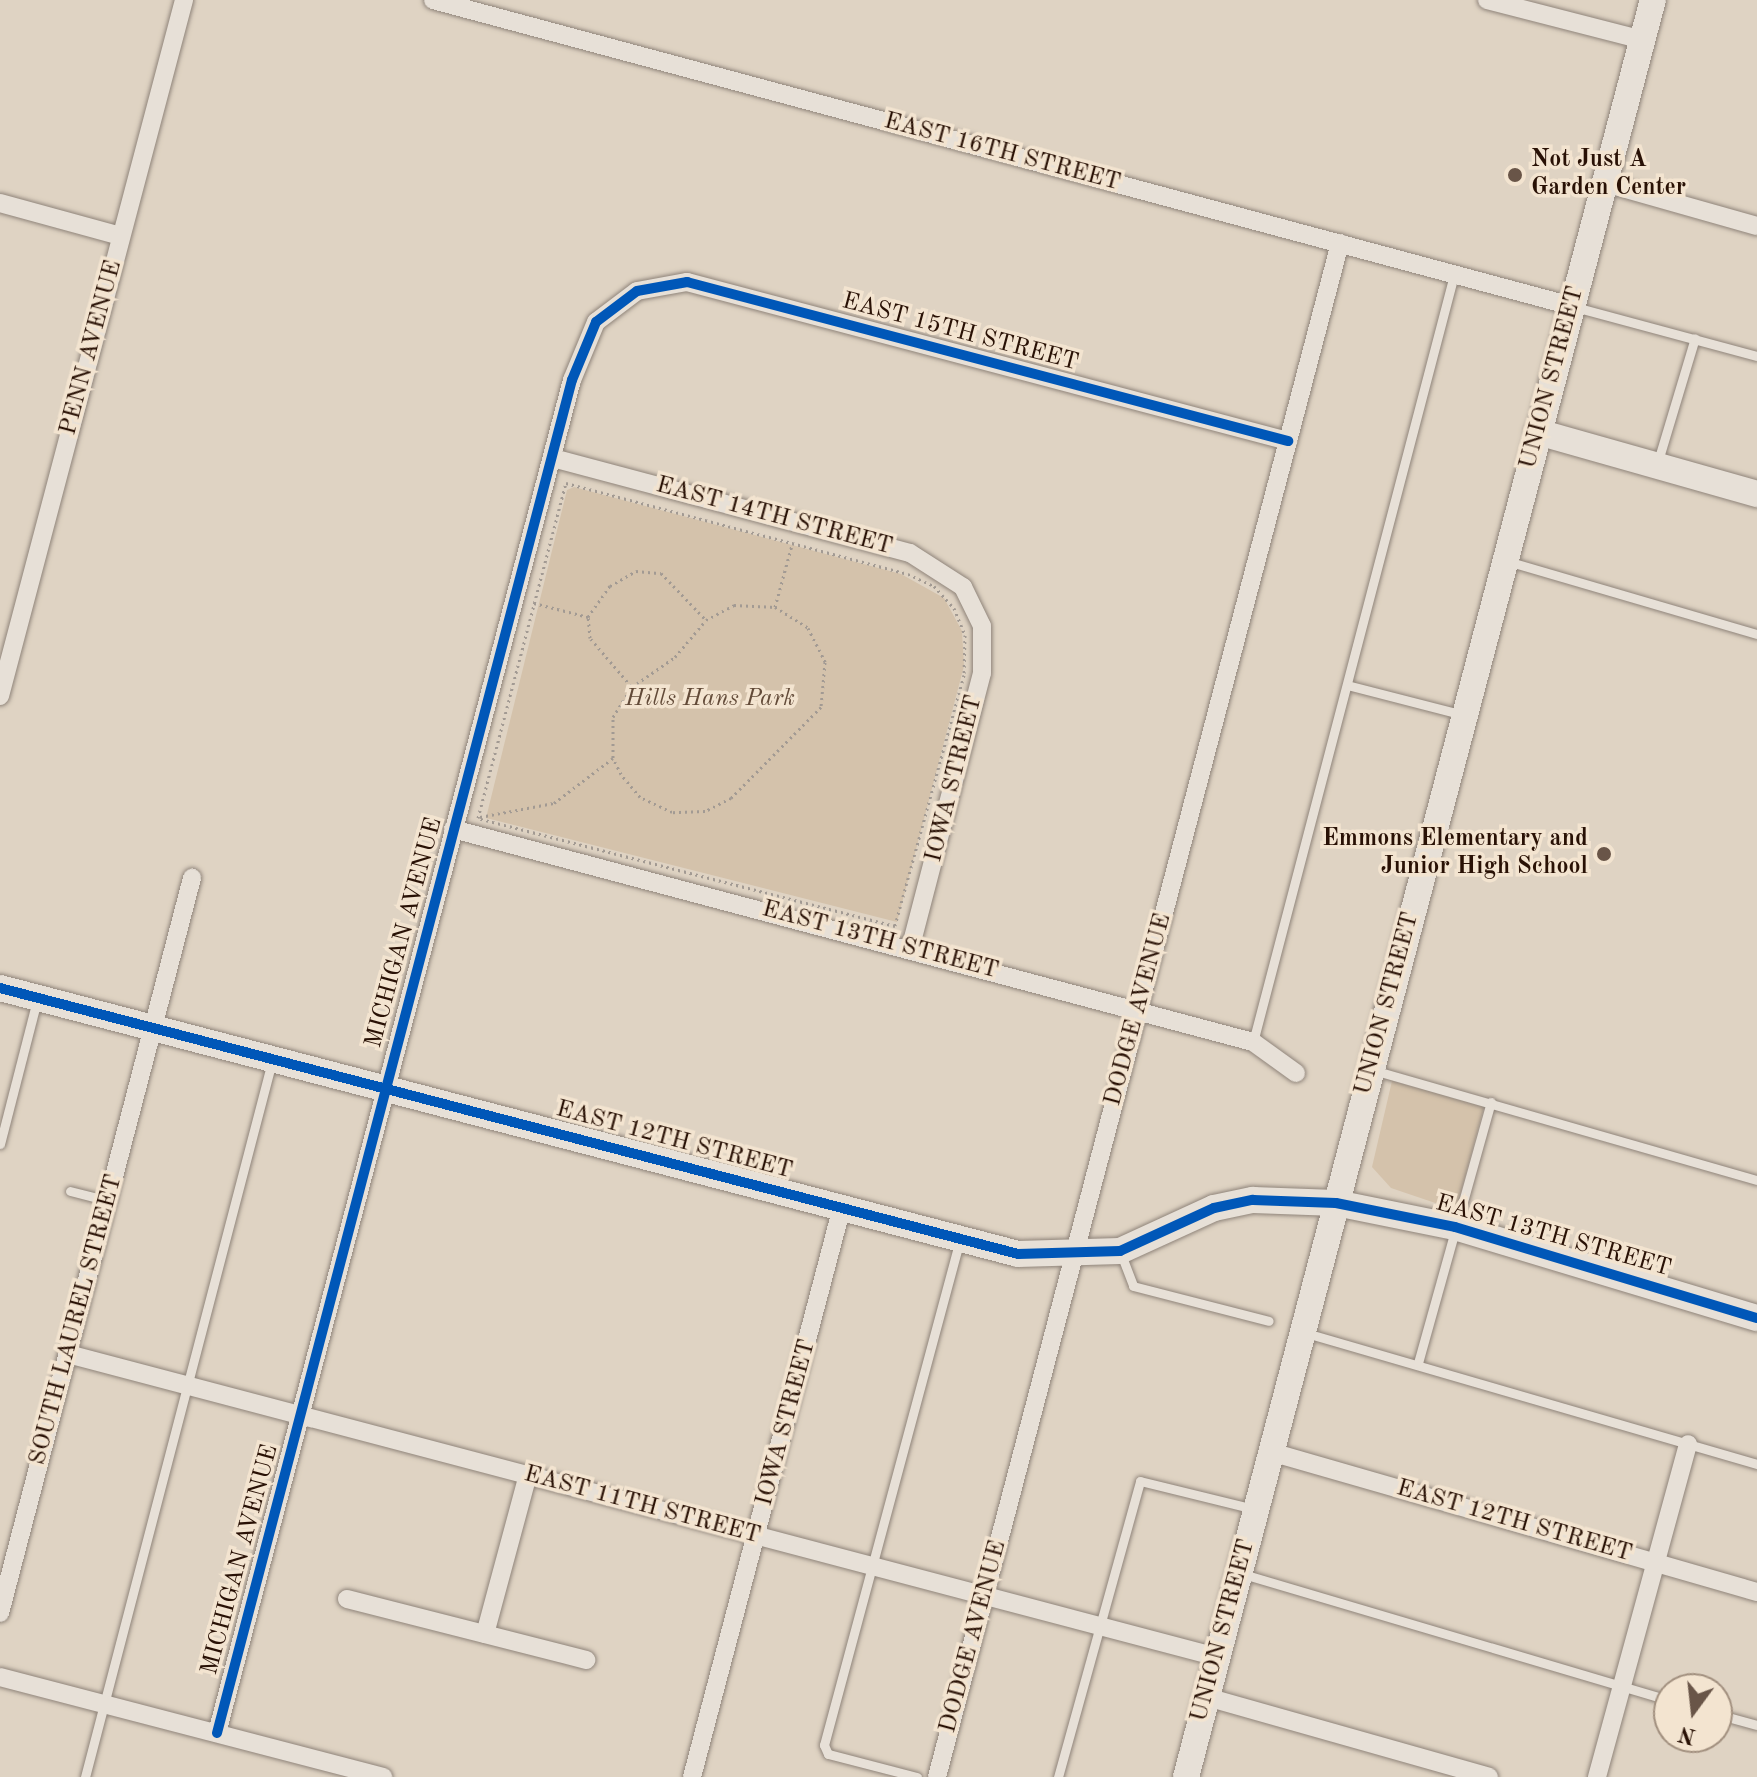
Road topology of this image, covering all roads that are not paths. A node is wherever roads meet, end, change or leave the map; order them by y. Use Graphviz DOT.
graph roads {
  1 [pos="184,0"];
  2 [pos="433,0"];
  3 [pos="1487,0"];
  4 [pos="1653,0"];
  5 [pos="1643,40"];
  6 [pos="1605,183"];
  7 [pos="0,203"];
  8 [pos="1757,226"];
  9 [pos="121,236"];
  10 [pos="1340,243"];
  11 [pos="1454,275"];
  12 [pos="623,298"];
  13 [pos="1572,306"];
  14 [pos="1695,338"];
  15 [pos="1757,356"];
  16 [pos="1538,432"];
  17 [pos="1288,441"];
  18 [pos="553,458"];
  19 [pos="1656,466"];
  20 [pos="1757,494"];
  21 [pos="1505,561"];
  22 [pos="975,607"];
  23 [pos="1757,634"];
  24 [pos="1347,685"];
  25 [pos="0,696"];
  26 [pos="1467,716"];
  27 [pos="453,829"];
  28 [pos="192,878"];
  29 [pos="910,950"];
  30 [pos="0,988"];
  31 [pos="38,997"];
  32 [pos="1139,1010"];
  33 [pos="152,1027"];
  34 [pos="1253,1042"];
  35 [pos="272,1057"];
  36 [pos="1370,1069"];
  37 [pos="1296,1073"];
  38 [pos="385,1085"];
  39 [pos="1491,1102"];
  40 [pos="0,1144"];
  41 [pos="1757,1180"];
  42 [pos="70,1191"];
  43 [pos="109,1201"];
  44 [pos="1336,1203"];
  45 [pos="842,1207"];
  46 [pos="1455,1227"];
  47 [pos="960,1240"];
  48 [pos="1120,1251"];
  49 [pos="1074,1257"];
  50 [pos="1757,1318"];
  51 [pos="1269,1321"];
  52 [pos="1303,1332"];
  53 [pos="68,1354"];
  54 [pos="1418,1363"];
  55 [pos="187,1386"];
  56 [pos="299,1416"];
  57 [pos="1688,1444"];
  58 [pos="1271,1452"];
  59 [pos="1757,1464"];
  60 [pos="528,1475"];
  61 [pos="1256,1510"];
  62 [pos="757,1538"];
  63 [pos="1653,1563"];
  64 [pos="871,1566"];
  65 [pos="1239,1573"];
  66 [pos="1757,1592"];
  67 [pos="985,1595"];
  68 [pos="347,1599"];
  69 [pos="0,1613"];
  70 [pos="1099,1626"];
  71 [pos="485,1634"];
  72 [pos="1217,1657"];
  73 [pos="586,1660"];
  74 [pos="0,1677"];
  75 [pos="1621,1686"];
  76 [pos="1653,1695"];
  77 [pos="1207,1697"];
  78 [pos="104,1705"];
  79 [pos="1733,1718"];
  80 [pos="1757,1725"];
  81 [pos="217,1733"];
  82 [pos="85,1777"];
  83 [pos="383,1777"];
  84 [pos="692,1777"];
  85 [pos="917,1777"];
  86 [pos="937,1777"];
  87 [pos="1058,1777"];
  88 [pos="1186,1777"];
  89 [pos="1489,1777"];
  90 [pos="1597,1777"];
  1 -- 9 [label="street, PENN AVENUE"];
  2 -- 10 [label="street, EAST 16TH STREET"];
  3 -- 5 [label="street"];
  4 -- 5 [label="street, UNION STREET"];
  5 -- 6 [label="street, UNION STREET"];
  6 -- 8 [label="street"];
  6 -- 13 [label="street, UNION STREET"];
  7 -- 9 [label="street"];
  9 -- 25 [label="street, PENN AVENUE"];
  10 -- 11 [label="street, EAST 16TH STREET"];
  10 -- 17 [label="street, DODGE AVENUE"];
  11 -- 13 [label="street, EAST 16TH STREET"];
  11 -- 24 [label="lane"];
  12 -- 17 [label="street, EAST 15TH STREET"];
  12 -- 18 [label="street, MICHIGAN AVENUE"];
  13 -- 14 [label="lane"];
  13 -- 16 [label="street, UNION STREET"];
  14 -- 15 [label="lane"];
  14 -- 19 [label="lane"];
  16 -- 19 [label="street"];
  16 -- 21 [label="street, UNION STREET"];
  17 -- 32 [label="street, DODGE AVENUE"];
  18 -- 22 [label="street, EAST 14TH STREET"];
  18 -- 27 [label="street, MICHIGAN AVENUE"];
  19 -- 20 [label="street"];
  21 -- 23 [label="lane"];
  21 -- 26 [label="street, UNION STREET"];
  22 -- 29 [label="street, IOWA STREET"];
  24 -- 26 [label="lane"];
  24 -- 34 [label="lane"];
  26 -- 36 [label="street, UNION STREET"];
  27 -- 29 [label="street, EAST 13TH STREET"];
  27 -- 38 [label="street, MICHIGAN AVENUE"];
  28 -- 33 [label="street, SOUTH LAUREL STREET"];
  29 -- 32 [label="street, EAST 13TH STREET"];
  30 -- 31 [label="street, EAST 12TH STREET"];
  31 -- 33 [label="street, EAST 12TH STREET"];
  31 -- 40 [label="lane"];
  32 -- 34 [label="street, EAST 13TH STREET"];
  32 -- 49 [label="street, DODGE AVENUE"];
  33 -- 35 [label="street, EAST 12TH STREET"];
  33 -- 43 [label="street, SOUTH LAUREL STREET"];
  34 -- 37 [label="street, EAST 13TH STREET"];
  35 -- 38 [label="street, EAST 12TH STREET"];
  35 -- 55 [label="lane"];
  36 -- 39 [label="lane"];
  36 -- 44 [label="street, UNION STREET"];
  38 -- 45 [label="street, EAST 12TH STREET"];
  38 -- 56 [label="street, MICHIGAN AVENUE"];
  39 -- 41 [label="lane"];
  39 -- 46 [label="lane"];
  42 -- 43 [label="lane"];
  43 -- 53 [label="street, SOUTH LAUREL STREET"];
  44 -- 46 [label="street, EAST 13TH STREET"];
  44 -- 48 [label="street, EAST 12TH STREET"];
  44 -- 52 [label="street, UNION STREET"];
  45 -- 47 [label="street, EAST 12TH STREET"];
  45 -- 62 [label="street, IOWA STREET"];
  46 -- 50 [label="street, EAST 13TH STREET"];
  46 -- 54 [label="lane"];
  47 -- 49 [label="street, EAST 12TH STREET"];
  47 -- 64 [label="lane"];
  48 -- 49 [label="street, EAST 12TH STREET"];
  48 -- 51 [label="lane"];
  49 -- 67 [label="street, DODGE AVENUE"];
  52 -- 54 [label="lane"];
  52 -- 58 [label="street, UNION STREET"];
  53 -- 55 [label="street, EAST 11TH STREET"];
  53 -- 69 [label="street, SOUTH LAUREL STREET"];
  54 -- 57 [label="lane"];
  55 -- 56 [label="street, EAST 11TH STREET"];
  55 -- 78 [label="lane"];
  56 -- 60 [label="street, EAST 11TH STREET"];
  56 -- 81 [label="street, MICHIGAN AVENUE"];
  57 -- 59 [label="lane"];
  57 -- 63 [label="street"];
  58 -- 61 [label="street, UNION STREET"];
  58 -- 63 [label="street, EAST 12TH STREET"];
  60 -- 62 [label="street, EAST 11TH STREET"];
  60 -- 71 [label="street"];
  61 -- 65 [label="street, UNION STREET"];
  61 -- 70 [label="lane"];
  62 -- 64 [label="street, EAST 11TH STREET"];
  62 -- 84 [label="street, IOWA STREET"];
  63 -- 66 [label="street, EAST 12TH STREET"];
  63 -- 75 [label="street"];
  64 -- 67 [label="street, EAST 11TH STREET"];
  64 -- 85 [label="lane"];
  65 -- 72 [label="street, UNION STREET"];
  65 -- 75 [label="lane"];
  67 -- 70 [label="street, EAST 11TH STREET"];
  67 -- 86 [label="street, DODGE AVENUE"];
  68 -- 71 [label="street"];
  70 -- 72 [label="street, EAST 11TH STREET"];
  70 -- 87 [label="lane"];
  71 -- 73 [label="street"];
  72 -- 77 [label="street, UNION STREET"];
  74 -- 78 [label="street"];
  75 -- 76 [label="lane"];
  75 -- 90 [label="street"];
  77 -- 88 [label="street, UNION STREET"];
  77 -- 89 [label="street"];
  78 -- 81 [label="street"];
  78 -- 82 [label="lane"];
  79 -- 80 [label="lane"];
  81 -- 83 [label="street"];
}
